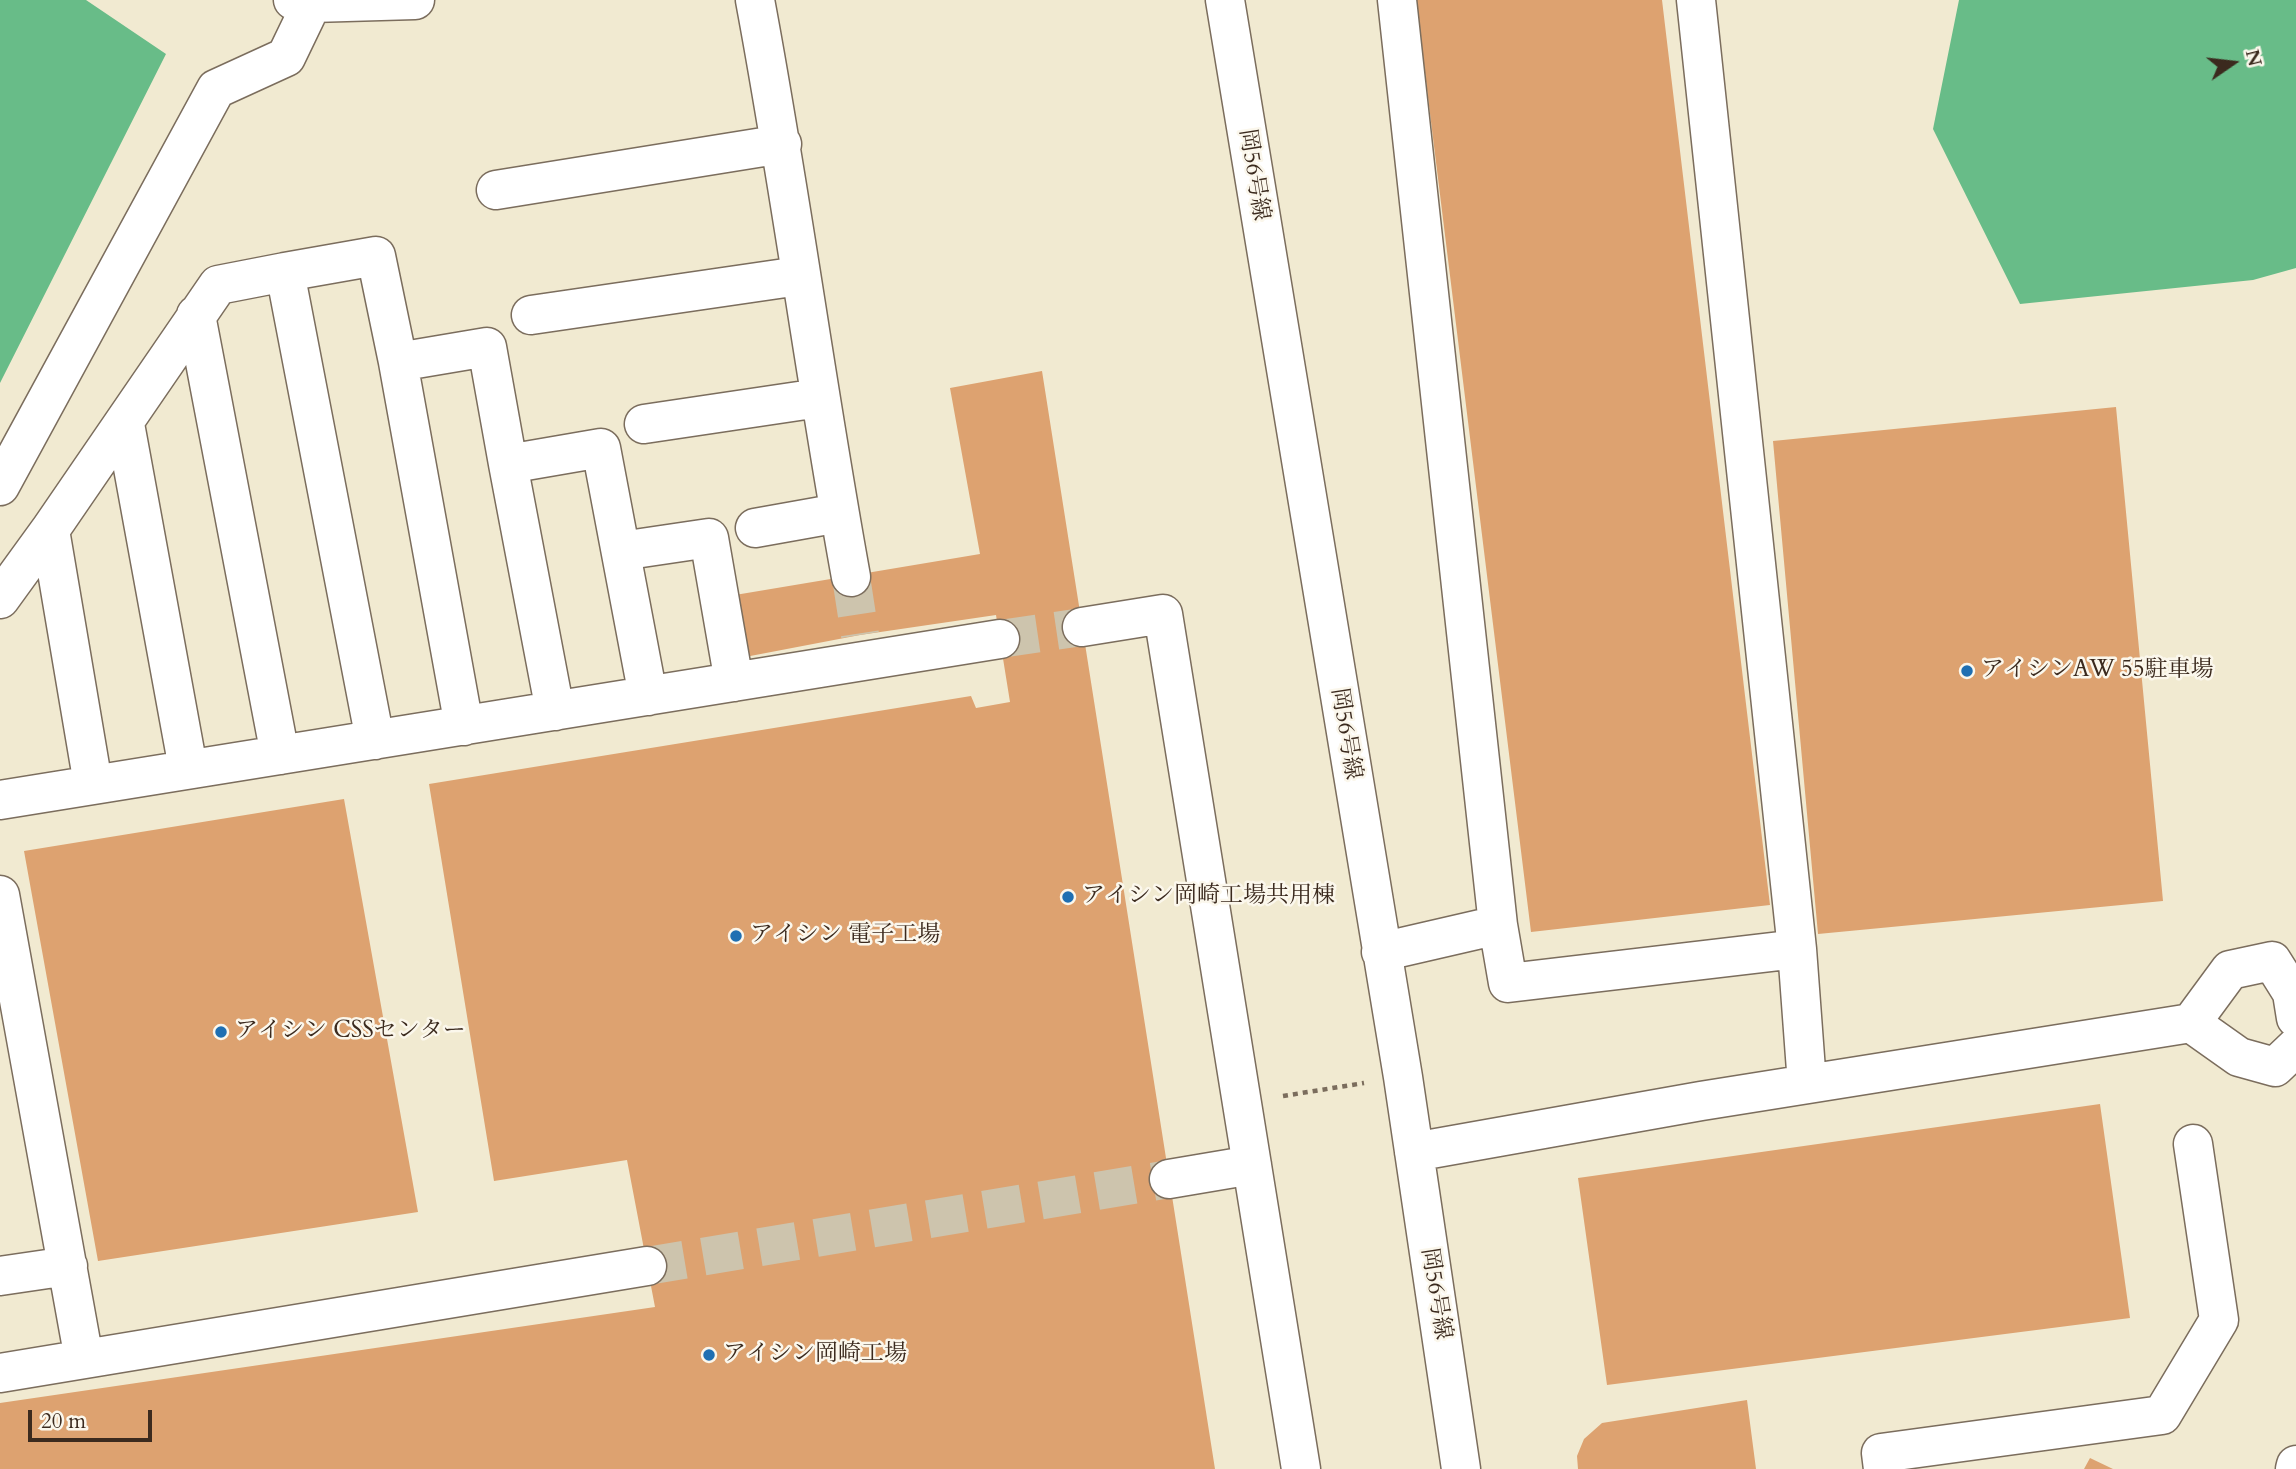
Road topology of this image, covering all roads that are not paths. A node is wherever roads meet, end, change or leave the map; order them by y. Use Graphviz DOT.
graph roads {
  1 [pos="415,0"];
  2 [pos="755,0"];
  3 [pos="1225,0"];
  4 [pos="1396,0"];
  5 [pos="1696,0"];
  6 [pos="303,2"];
  7 [pos="782,144"];
  8 [pos="496,190"];
  9 [pos="285,272"];
  10 [pos="799,276"];
  11 [pos="196,315"];
  12 [pos="531,315"];
  13 [pos="398,362"];
  14 [pos="819,398"];
  15 [pos="125,424"];
  16 [pos="644,424"];
  17 [pos="508,464"];
  18 [pos="0,486"];
  19 [pos="839,513"];
  20 [pos="755,528"];
  21 [pos="50,530"];
  22 [pos="621,551"];
  23 [pos="851,577"];
  24 [pos="0,599"];
  25 [pos="1082,626"];
  26 [pos="1000,639"];
  27 [pos="734,682"];
  28 [pos="648,696"];
  29 [pos="555,711"];
  30 [pos="464,726"];
  31 [pos="375,740"];
  32 [pos="280,755"];
  33 [pos="188,768"];
  34 [pos="93,784"];
  35 [pos="1,797"];
  36 [pos="0,895"];
  37 [pos="1498,926"];
  38 [pos="1797,949"];
  39 [pos="1381,952"];
  40 [pos="2296,1018"];
  41 [pos="2192,1023"];
  42 [pos="2296,1047"];
  43 [pos="1807,1084"];
  44 [pos="2193,1144"];
  45 [pos="1414,1152"];
  46 [pos="1252,1165"];
  47 [pos="1169,1179"];
  48 [pos="647,1265"];
  49 [pos="68,1266"];
  50 [pos="0,1276"];
  51 [pos="84,1359"];
  52 [pos="0,1373"];
  53 [pos="1301,1469"];
  54 [pos="1461,1469"];
  55 [pos="1883,1469"];
  1 -- 6 [label="street"];
  2 -- 7 [label="street"];
  3 -- 39 [label="street, 岡56号線"];
  4 -- 37 [label="street"];
  5 -- 38 [label="street"];
  6 -- 18 [label="street"];
  7 -- 8 [label="street"];
  7 -- 10 [label="street"];
  9 -- 11 [label="street"];
  9 -- 13 [label="street"];
  9 -- 31 [label="street"];
  10 -- 12 [label="street"];
  10 -- 14 [label="street"];
  11 -- 15 [label="street"];
  11 -- 32 [label="street"];
  13 -- 17 [label="street"];
  13 -- 30 [label="street"];
  14 -- 16 [label="street"];
  14 -- 19 [label="street"];
  15 -- 21 [label="street"];
  15 -- 33 [label="street"];
  17 -- 22 [label="street"];
  17 -- 29 [label="street"];
  19 -- 20 [label="street"];
  19 -- 23 [label="street"];
  21 -- 24 [label="street"];
  21 -- 34 [label="street"];
  22 -- 27 [label="street"];
  22 -- 28 [label="street"];
  25 -- 46 [label="street"];
  26 -- 27 [label="street"];
  27 -- 28 [label="street"];
  28 -- 29 [label="street"];
  29 -- 30 [label="street"];
  30 -- 31 [label="street"];
  31 -- 32 [label="street"];
  32 -- 33 [label="street"];
  33 -- 34 [label="street"];
  34 -- 35 [label="street"];
  36 -- 49 [label="street"];
  37 -- 38 [label="street"];
  37 -- 39 [label="street"];
  38 -- 43 [label="street"];
  39 -- 45 [label="street, 岡56号線"];
  40 -- 41 [label="street"];
  41 -- 42 [label="street"];
  41 -- 43 [label="street"];
  43 -- 45 [label="street"];
  44 -- 55 [label="street"];
  45 -- 54 [label="street, 岡56号線"];
  46 -- 47 [label="street"];
  46 -- 53 [label="street"];
  48 -- 51 [label="street"];
  49 -- 50 [label="street"];
  49 -- 51 [label="street"];
  51 -- 52 [label="street"];
}
